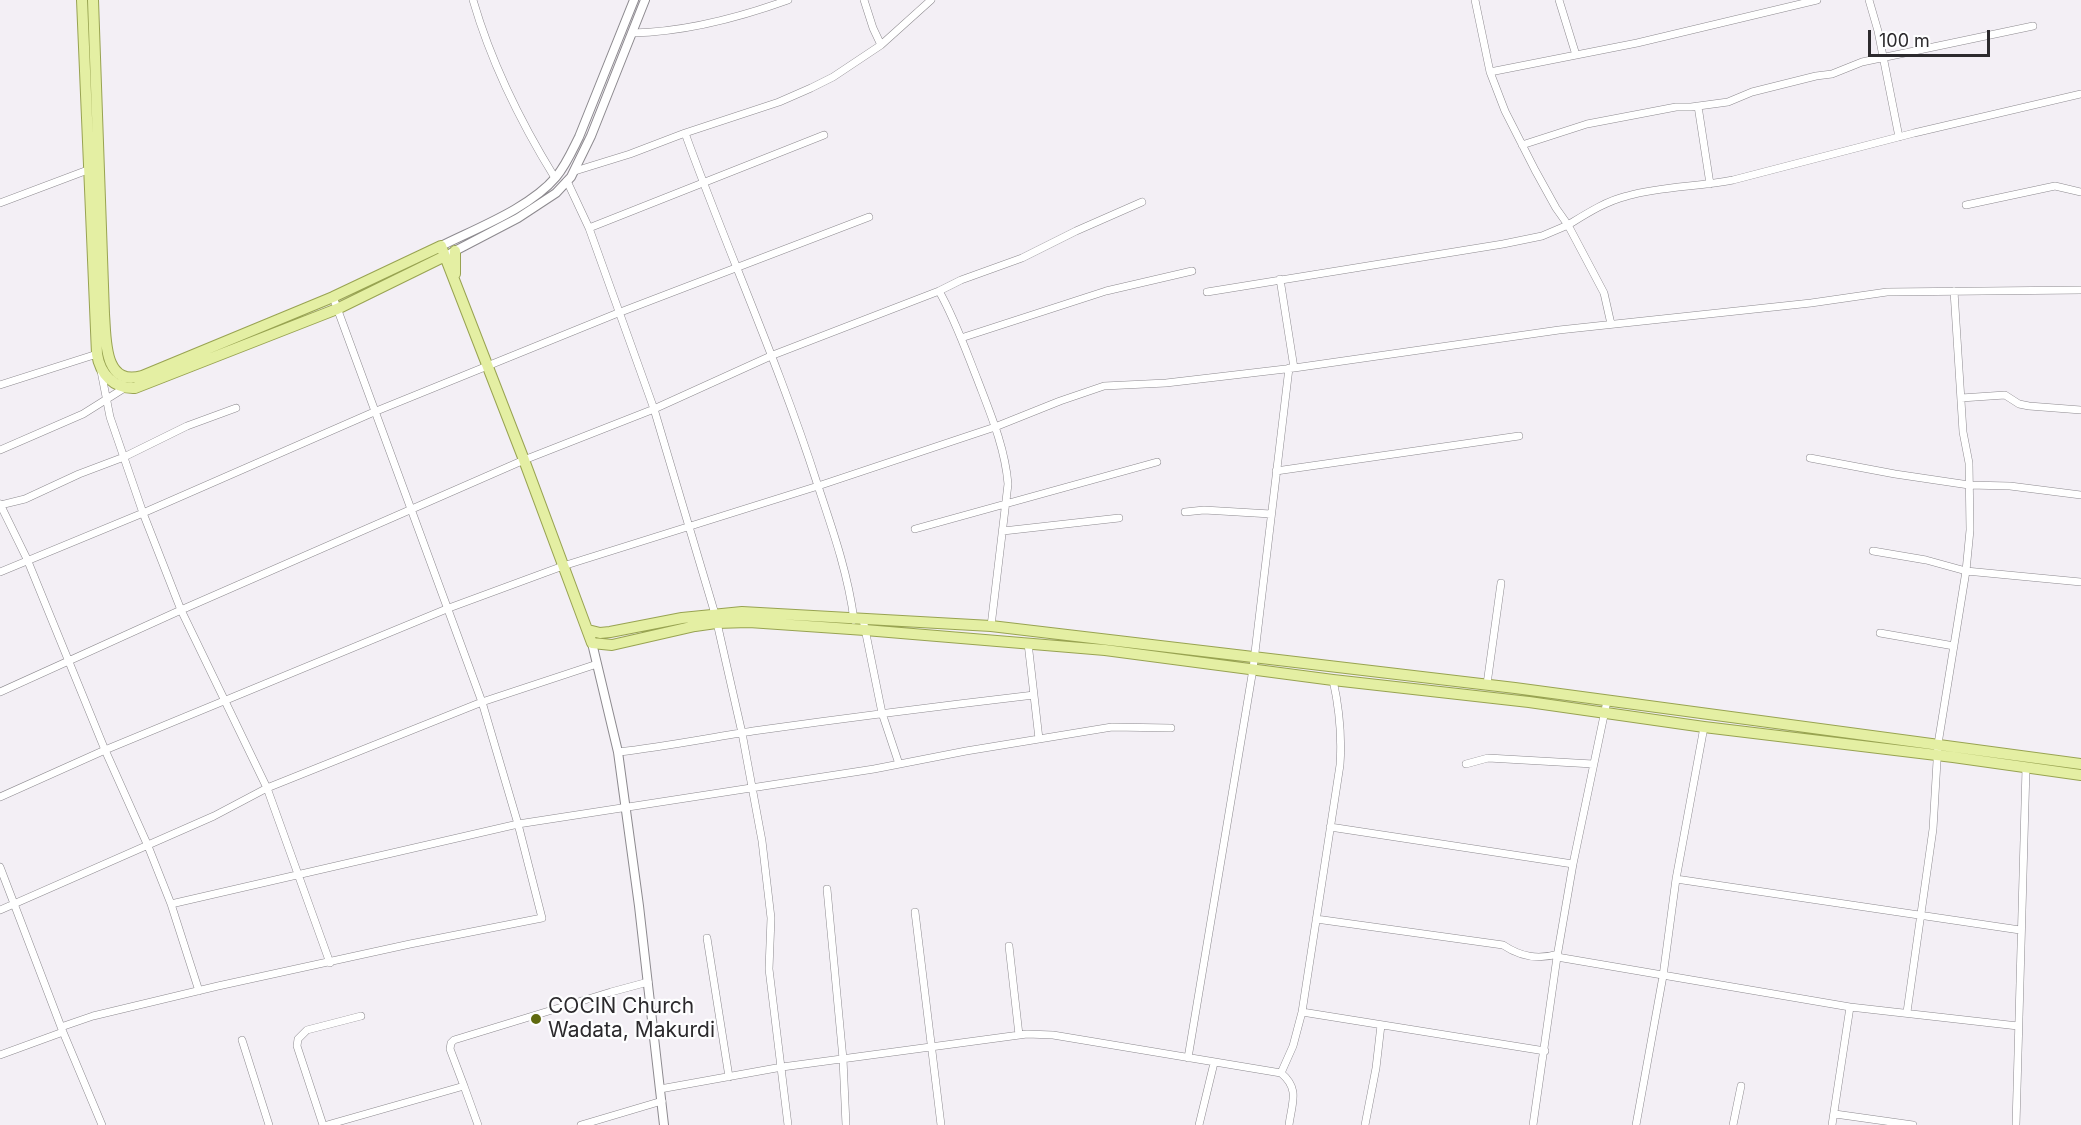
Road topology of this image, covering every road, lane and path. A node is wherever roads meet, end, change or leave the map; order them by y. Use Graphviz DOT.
graph roads {
  1 [pos="82,0"];
  2 [pos="93,0"];
  3 [pos="473,0"];
  4 [pos="634,0"];
  5 [pos="645,0"];
  6 [pos="788,0"];
  7 [pos="864,0"];
  8 [pos="931,0"];
  9 [pos="1475,0"];
  10 [pos="1559,0"];
  11 [pos="1816,0"];
  12 [pos="1869,0"];
  13 [pos="778,2"];
  14 [pos="2033,26"];
  15 [pos="632,33"];
  16 [pos="881,45"];
  17 [pos="1576,55"];
  18 [pos="1883,58"];
  19 [pos="1490,72"];
  20 [pos="2081,94"];
  21 [pos="1698,106"];
  22 [pos="685,133"];
  23 [pos="824,135"];
  24 [pos="1899,137"];
  25 [pos="1522,145"];
  26 [pos="93,168"];
  27 [pos="575,171"];
  28 [pos="555,178"];
  29 [pos="567,181"];
  30 [pos="703,184"];
  31 [pos="1710,184"];
  32 [pos="2081,192"];
  33 [pos="1142,202"];
  34 [pos="0,203"];
  35 [pos="1966,205"];
  36 [pos="869,217"];
  37 [pos="1568,225"];
  38 [pos="589,228"];
  39 [pos="447,251"];
  40 [pos="432,262"];
  41 [pos="735,268"];
  42 [pos="1192,271"];
  43 [pos="1280,279"];
  44 [pos="455,280"];
  45 [pos="2081,290"];
  46 [pos="939,291"];
  47 [pos="1954,291"];
  48 [pos="1207,292"];
  49 [pos="333,297"];
  50 [pos="337,309"];
  51 [pos="618,313"];
  52 [pos="1611,324"];
  53 [pos="961,338"];
  54 [pos="97,354"];
  55 [pos="773,355"];
  56 [pos="488,368"];
  57 [pos="1291,368"];
  58 [pos="100,370"];
  59 [pos="134,378"];
  60 [pos="0,385"];
  61 [pos="125,389"];
  62 [pos="1961,398"];
  63 [pos="106,401"];
  64 [pos="236,408"];
  65 [pos="654,409"];
  66 [pos="2081,410"];
  67 [pos="374,412"];
  68 [pos="995,427"];
  69 [pos="1519,436"];
  70 [pos="0,450"];
  71 [pos="124,457"];
  72 [pos="1810,458"];
  73 [pos="524,460"];
  74 [pos="1157,462"];
  75 [pos="1276,471"];
  76 [pos="1969,485"];
  77 [pos="818,486"];
  78 [pos="2081,495"];
  79 [pos="1006,504"];
  80 [pos="0,505"];
  81 [pos="412,509"];
  82 [pos="1185,512"];
  83 [pos="143,513"];
  84 [pos="1271,514"];
  85 [pos="1119,518"];
  86 [pos="688,527"];
  87 [pos="915,529"];
  88 [pos="1003,531"];
  89 [pos="1873,550"];
  90 [pos="27,559"];
  91 [pos="563,566"];
  92 [pos="1966,571"];
  93 [pos="0,572"];
  94 [pos="2081,582"];
  95 [pos="1501,583"];
  96 [pos="449,608"];
  97 [pos="181,610"];
  98 [pos="716,618"];
  99 [pos="859,624"];
  100 [pos="991,626"];
  101 [pos="588,630"];
  102 [pos="1880,633"];
  103 [pos="591,643"];
  104 [pos="1028,643"];
  105 [pos="1954,646"];
  106 [pos="68,661"];
  107 [pos="1253,663"];
  108 [pos="597,664"];
  109 [pos="1333,680"];
  110 [pos="1487,684"];
  111 [pos="0,692"];
  112 [pos="1034,695"];
  113 [pos="1607,701"];
  114 [pos="224,702"];
  115 [pos="482,702"];
  116 [pos="1604,712"];
  117 [pos="882,713"];
  118 [pos="1704,727"];
  119 [pos="1171,728"];
  120 [pos="742,733"];
  121 [pos="1039,739"];
  122 [pos="1937,749"];
  123 [pos="105,750"];
  124 [pos="618,752"];
  125 [pos="898,764"];
  126 [pos="1466,764"];
  127 [pos="1593,764"];
  128 [pos="2081,764"];
  129 [pos="2026,768"];
  130 [pos="2081,775"];
  131 [pos="267,788"];
  132 [pos="752,788"];
  133 [pos="0,798"];
  134 [pos="625,808"];
  135 [pos="518,824"];
  136 [pos="1330,827"];
  137 [pos="148,846"];
  138 [pos="1573,864"];
  139 [pos="0,867"];
  140 [pos="297,873"];
  141 [pos="1676,879"];
  142 [pos="827,890"];
  143 [pos="15,904"];
  144 [pos="171,904"];
  145 [pos="0,910"];
  146 [pos="915,912"];
  147 [pos="1921,915"];
  148 [pos="1316,919"];
  149 [pos="2020,930"];
  150 [pos="708,938"];
  151 [pos="1009,946"];
  152 [pos="1558,955"];
  153 [pos="330,963"];
  154 [pos="1663,976"];
  155 [pos="648,982"];
  156 [pos="199,991"];
  157 [pos="1850,1006"];
  158 [pos="1302,1012"];
  159 [pos="1907,1012"];
  160 [pos="361,1016"];
  161 [pos="1381,1025"];
  162 [pos="2018,1026"];
  163 [pos="62,1030"];
  164 [pos="1019,1035"];
  165 [pos="242,1040"];
  166 [pos="932,1047"];
  167 [pos="1545,1051"];
  168 [pos="0,1055"];
  169 [pos="1188,1058"];
  170 [pos="843,1059"];
  171 [pos="1214,1062"];
  172 [pos="782,1067"];
  173 [pos="1281,1073"];
  174 [pos="729,1077"];
  175 [pos="464,1086"];
  176 [pos="1741,1086"];
  177 [pos="660,1089"];
  178 [pos="662,1101"];
  179 [pos="1835,1114"];
  180 [pos="102,1125"];
  181 [pos="269,1125"];
  182 [pos="325,1125"];
  183 [pos="478,1125"];
  184 [pos="580,1125"];
  185 [pos="664,1125"];
  186 [pos="788,1125"];
  187 [pos="846,1125"];
  188 [pos="941,1125"];
  189 [pos="1199,1125"];
  190 [pos="1289,1125"];
  191 [pos="1365,1125"];
  192 [pos="1533,1125"];
  193 [pos="1636,1125"];
  194 [pos="1733,1125"];
  195 [pos="1832,1125"];
  196 [pos="1913,1125"];
  197 [pos="2016,1125"];
  1 -- 26 [label="main road"];
  2 -- 26 [label="main road"];
  3 -- 28 [label="street"];
  4 -- 28 [label="street"];
  5 -- 15 [label="street"];
  6 -- 13 [label="street"];
  7 -- 16 [label="street"];
  8 -- 16 [label="street"];
  9 -- 19 [label="street"];
  10 -- 17 [label="street"];
  11 -- 17 [label="street"];
  12 -- 18 [label="street"];
  13 -- 15 [label="street"];
  14 -- 18 [label="street"];
  15 -- 27 [label="street"];
  16 -- 22 [label="street"];
  17 -- 19 [label="street"];
  18 -- 21 [label="street"];
  18 -- 24 [label="street"];
  19 -- 25 [label="street"];
  20 -- 24 [label="street"];
  21 -- 25 [label="street"];
  21 -- 31 [label="street"];
  22 -- 27 [label="street"];
  22 -- 30 [label="street"];
  23 -- 30 [label="street"];
  24 -- 31 [label="street"];
  25 -- 37 [label="street"];
  26 -- 34 [label="street"];
  26 -- 54 [label="main road"];
  26 -- 59 [label="main road"];
  27 -- 29 [label="street"];
  28 -- 39 [label="street"];
  29 -- 38 [label="street"];
  29 -- 39 [label="street"];
  30 -- 38 [label="street"];
  30 -- 41 [label="street"];
  31 -- 37 [label="street"];
  32 -- 35 [label="street"];
  33 -- 46 [label="street"];
  36 -- 41 [label="street"];
  37 -- 43 [label="street"];
  37 -- 52 [label="street"];
  38 -- 51 [label="street"];
  39 -- 40 [label="main road"];
  39 -- 44 [label="main road"];
  39 -- 49 [label="main road"];
  40 -- 44 [label="main road"];
  40 -- 50 [label="main road"];
  41 -- 51 [label="street"];
  41 -- 55 [label="street"];
  42 -- 53 [label="street"];
  43 -- 48 [label="street"];
  43 -- 57 [label="street"];
  44 -- 56 [label="main road"];
  45 -- 47 [label="street"];
  46 -- 53 [label="street"];
  46 -- 55 [label="street"];
  47 -- 52 [label="street"];
  47 -- 62 [label="street"];
  49 -- 50 [label="street"];
  49 -- 59 [label="main road"];
  50 -- 61 [label="main road"];
  50 -- 67 [label="street"];
  51 -- 56 [label="street"];
  51 -- 65 [label="street"];
  52 -- 57 [label="street"];
  53 -- 68 [label="street"];
  54 -- 58 [label="main road"];
  54 -- 60 [label="street"];
  55 -- 65 [label="street"];
  55 -- 77 [label="street"];
  56 -- 67 [label="street"];
  56 -- 73 [label="main road"];
  57 -- 68 [label="street"];
  57 -- 75 [label="street"];
  58 -- 61 [label="main road"];
  58 -- 63 [label="street"];
  59 -- 61 [label="street"];
  61 -- 63 [label="street"];
  62 -- 66 [label="street"];
  62 -- 76 [label="street"];
  63 -- 70 [label="street"];
  63 -- 71 [label="street"];
  64 -- 71 [label="street"];
  65 -- 73 [label="street"];
  65 -- 86 [label="street"];
  67 -- 81 [label="street"];
  67 -- 83 [label="street"];
  68 -- 77 [label="street"];
  68 -- 79 [label="street"];
  69 -- 75 [label="street"];
  71 -- 80 [label="street"];
  71 -- 83 [label="street"];
  72 -- 76 [label="street"];
  73 -- 81 [label="street"];
  73 -- 91 [label="main road"];
  74 -- 79 [label="street"];
  75 -- 84 [label="street"];
  76 -- 78 [label="street"];
  76 -- 92 [label="street"];
  77 -- 86 [label="street"];
  77 -- 99 [label="street"];
  79 -- 87 [label="street"];
  79 -- 88 [label="street"];
  80 -- 90 [label="street"];
  81 -- 96 [label="street"];
  81 -- 97 [label="street"];
  82 -- 84 [label="street"];
  83 -- 90 [label="street"];
  83 -- 97 [label="street"];
  84 -- 107 [label="street"];
  85 -- 88 [label="street"];
  86 -- 91 [label="street"];
  86 -- 98 [label="street"];
  88 -- 100 [label="street"];
  89 -- 92 [label="street"];
  90 -- 93 [label="street"];
  90 -- 106 [label="street"];
  91 -- 96 [label="street"];
  91 -- 101 [label="main road"];
  92 -- 94 [label="street"];
  92 -- 105 [label="street"];
  95 -- 110 [label="street"];
  96 -- 114 [label="street"];
  96 -- 115 [label="street"];
  97 -- 106 [label="street"];
  97 -- 114 [label="street"];
  98 -- 99 [label="main road"];
  98 -- 101 [label="main road"];
  98 -- 103 [label="main road"];
  98 -- 120 [label="street"];
  99 -- 100 [label="main road"];
  99 -- 104 [label="main road"];
  99 -- 117 [label="street"];
  100 -- 107 [label="main road"];
  101 -- 103 [label="main road"];
  102 -- 105 [label="street"];
  103 -- 108 [label="street"];
  104 -- 107 [label="main road"];
  104 -- 112 [label="street"];
  105 -- 122 [label="street"];
  106 -- 111 [label="street"];
  106 -- 123 [label="street"];
  107 -- 109 [label="main road"];
  107 -- 110 [label="main road"];
  107 -- 169 [label="street"];
  108 -- 115 [label="street"];
  108 -- 124 [label="street"];
  109 -- 116 [label="main road"];
  109 -- 136 [label="street"];
  110 -- 113 [label="main road"];
  112 -- 117 [label="street"];
  112 -- 121 [label="street"];
  113 -- 116 [label="street"];
  113 -- 122 [label="main road"];
  114 -- 123 [label="street"];
  114 -- 131 [label="street"];
  115 -- 131 [label="street"];
  115 -- 135 [label="street"];
  116 -- 118 [label="main road"];
  116 -- 127 [label="street"];
  117 -- 120 [label="street"];
  117 -- 125 [label="street"];
  118 -- 122 [label="main road"];
  118 -- 141 [label="street"];
  119 -- 121 [label="street"];
  120 -- 124 [label="street"];
  120 -- 132 [label="street"];
  121 -- 125 [label="street"];
  122 -- 128 [label="main road"];
  122 -- 129 [label="main road"];
  122 -- 147 [label="street"];
  123 -- 133 [label="street"];
  123 -- 137 [label="street"];
  124 -- 134 [label="street"];
  125 -- 132 [label="street"];
  126 -- 127 [label="street"];
  127 -- 138 [label="street"];
  129 -- 130 [label="main road"];
  129 -- 149 [label="street"];
  131 -- 137 [label="street"];
  131 -- 140 [label="street"];
  132 -- 134 [label="street"];
  132 -- 172 [label="street"];
  134 -- 135 [label="street"];
  134 -- 155 [label="street"];
  135 -- 140 [label="street"];
  135 -- 153 [label="street"];
  136 -- 138 [label="street"];
  136 -- 148 [label="street"];
  137 -- 143 [label="street"];
  137 -- 144 [label="street"];
  138 -- 152 [label="street"];
  139 -- 143 [label="street"];
  140 -- 144 [label="street"];
  140 -- 153 [label="street"];
  141 -- 147 [label="street"];
  141 -- 154 [label="street"];
  142 -- 170 [label="street"];
  143 -- 145 [label="street"];
  143 -- 163 [label="street"];
  144 -- 156 [label="street"];
  146 -- 166 [label="street"];
  147 -- 149 [label="street"];
  147 -- 159 [label="street"];
  148 -- 152 [label="street"];
  148 -- 158 [label="street"];
  149 -- 162 [label="street"];
  150 -- 174 [label="street"];
  151 -- 164 [label="street"];
  152 -- 154 [label="street"];
  152 -- 167 [label="street"];
  153 -- 156 [label="street"];
  154 -- 157 [label="street"];
  154 -- 193 [label="street"];
  155 -- 175 [label="street"];
  155 -- 177 [label="street"];
  156 -- 163 [label="street"];
  157 -- 159 [label="street"];
  157 -- 179 [label="street"];
  158 -- 161 [label="street"];
  158 -- 173 [label="street"];
  159 -- 162 [label="street"];
  160 -- 182 [label="street"];
  161 -- 167 [label="street"];
  161 -- 191 [label="street"];
  162 -- 197 [label="street"];
  163 -- 168 [label="street"];
  163 -- 180 [label="street"];
  164 -- 166 [label="street"];
  164 -- 169 [label="street"];
  165 -- 181 [label="street"];
  166 -- 170 [label="street"];
  166 -- 188 [label="street"];
  167 -- 192 [label="street"];
  169 -- 171 [label="street"];
  170 -- 172 [label="street"];
  170 -- 187 [label="street"];
  171 -- 173 [label="street"];
  171 -- 189 [label="street"];
  172 -- 174 [label="street"];
  172 -- 186 [label="street"];
  173 -- 190 [label="street"];
  174 -- 177 [label="street"];
  175 -- 182 [label="street"];
  175 -- 183 [label="street"];
  176 -- 194 [label="street"];
  177 -- 178 [label="street"];
  178 -- 184 [label="street"];
  178 -- 185 [label="street"];
  179 -- 195 [label="street"];
  179 -- 196 [label="street"];
}
